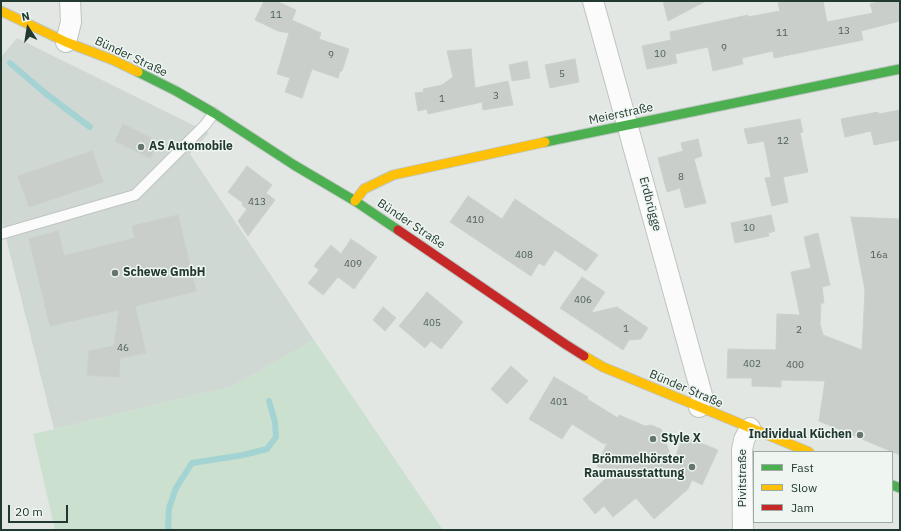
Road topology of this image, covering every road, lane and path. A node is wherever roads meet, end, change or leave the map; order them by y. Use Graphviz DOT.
graph roads {
  1 [pos="70,1"];
  2 [pos="593,1"];
  3 [pos="1,11"];
  4 [pos="66,42"];
  5 [pos="900,69"];
  6 [pos="214,113"];
  7 [pos="628,124"];
  8 [pos="355,201"];
  9 [pos="1,234"];
  10 [pos="699,407"];
  11 [pos="750,428"];
  12 [pos="807,451"];
  13 [pos="743,530"];
  1 -- 4 [label="street"];
  2 -- 7 [label="street, Erdbrügge"];
  3 -- 4 [label="main road, Bünder Straße"];
  4 -- 6 [label="main road, Bünder Straße"];
  5 -- 7 [label="main road, Meierstraße"];
  6 -- 8 [label="main road, Bünder Straße"];
  6 -- 9 [label="lane"];
  7 -- 8 [label="main road, Meierstraße"];
  7 -- 10 [label="street, Erdbrügge"];
  8 -- 10 [label="main road, Bünder Straße"];
  10 -- 11 [label="main road, Bünder Straße"];
  11 -- 12 [label="main road, Bünder Straße"];
  11 -- 13 [label="street, Pivitstraße"];
}
